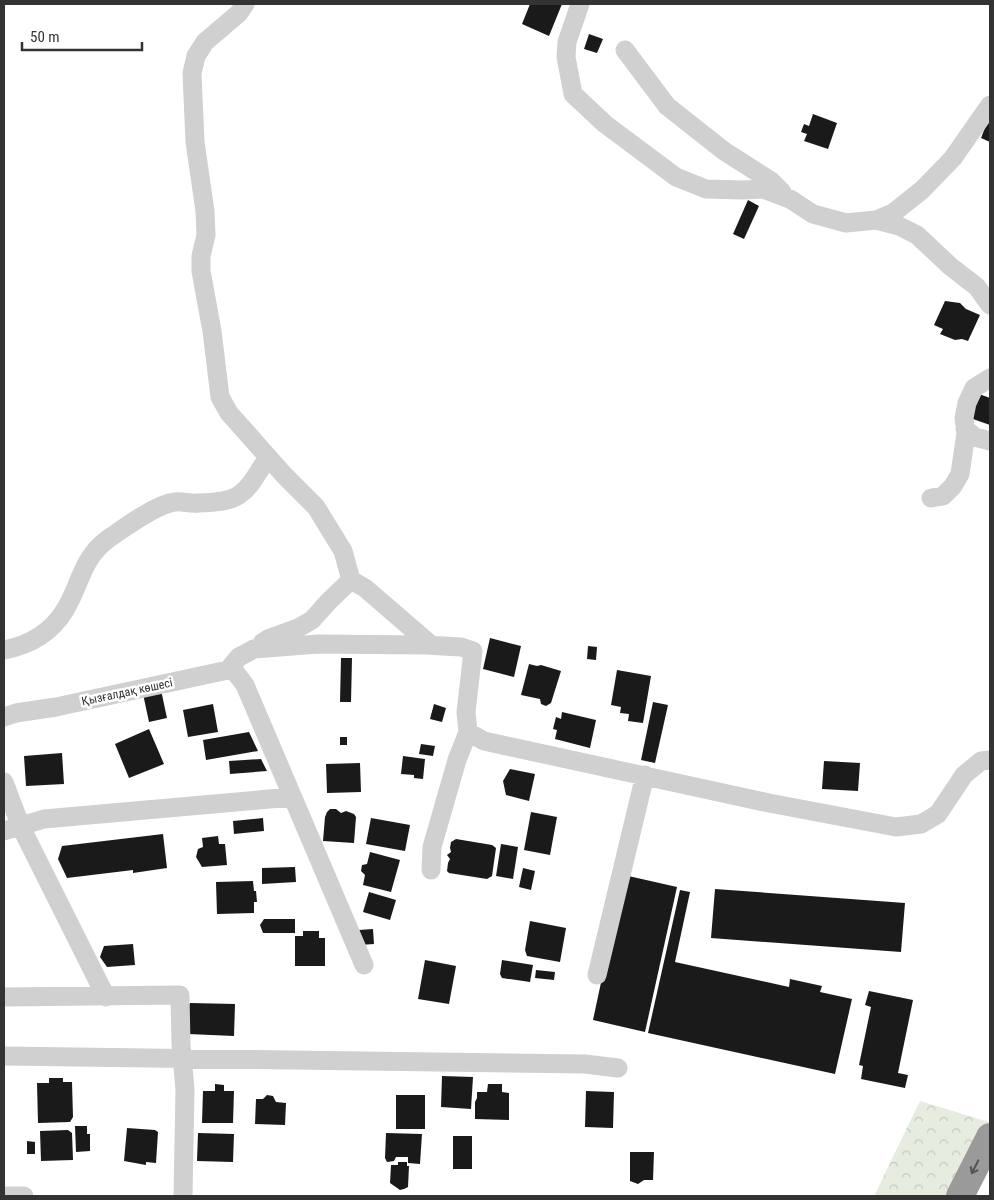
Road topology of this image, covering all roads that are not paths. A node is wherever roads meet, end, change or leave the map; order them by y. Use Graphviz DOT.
graph roads {
  1 [pos="245,4"];
  2 [pos="580,4"];
  3 [pos="625,50"];
  4 [pos="990,105"];
  5 [pos="790,199"];
  6 [pos="876,220"];
  7 [pos="990,305"];
  8 [pos="990,378"];
  9 [pos="965,429"];
  10 [pos="990,441"];
  11 [pos="268,457"];
  12 [pos="931,498"];
  13 [pos="351,580"];
  14 [pos="431,645"];
  15 [pos="254,649"];
  16 [pos="4,650"];
  17 [pos="228,670"];
  18 [pos="4,717"];
  19 [pos="468,732"];
  20 [pos="990,760"];
  21 [pos="645,775"];
  22 [pos="4,782"];
  23 [pos="292,796"];
  24 [pos="13,829"];
  25 [pos="432,870"];
  26 [pos="364,965"];
  27 [pos="597,975"];
  28 [pos="4,997"];
  29 [pos="106,997"];
  30 [pos="4,1056"];
  31 [pos="183,1058"];
  32 [pos="618,1068"];
  33 [pos="990,1137"];
  34 [pos="4,1196"];
  35 [pos="24,1196"];
  36 [pos="183,1196"];
  37 [pos="960,1196"];
  1 -- 11 [label="street"];
  2 -- 5 [label="street"];
  3 -- 5 [label="street"];
  4 -- 6 [label="street"];
  5 -- 6 [label="street"];
  6 -- 7 [label="street"];
  8 -- 9 [label="street"];
  9 -- 10 [label="street"];
  9 -- 12 [label="street"];
  11 -- 13 [label="street"];
  11 -- 16 [label="street"];
  13 -- 14 [label="street"];
  13 -- 15 [label="street"];
  14 -- 15 [label="street"];
  14 -- 19 [label="street"];
  15 -- 17 [label="street"];
  17 -- 18 [label="street, Қызғалдақ көшесі"];
  17 -- 23 [label="street"];
  19 -- 21 [label="street"];
  19 -- 25 [label="street"];
  20 -- 21 [label="street"];
  21 -- 27 [label="street"];
  22 -- 24 [label="street"];
  23 -- 24 [label="street"];
  23 -- 26 [label="street"];
  24 -- 29 [label="street"];
  28 -- 29 [label="street"];
  29 -- 31 [label="street"];
  30 -- 31 [label="street"];
  31 -- 32 [label="street"];
  31 -- 36 [label="street"];
  33 -- 37 [label="highway, one-way"];
  34 -- 35 [label="street"];
}
